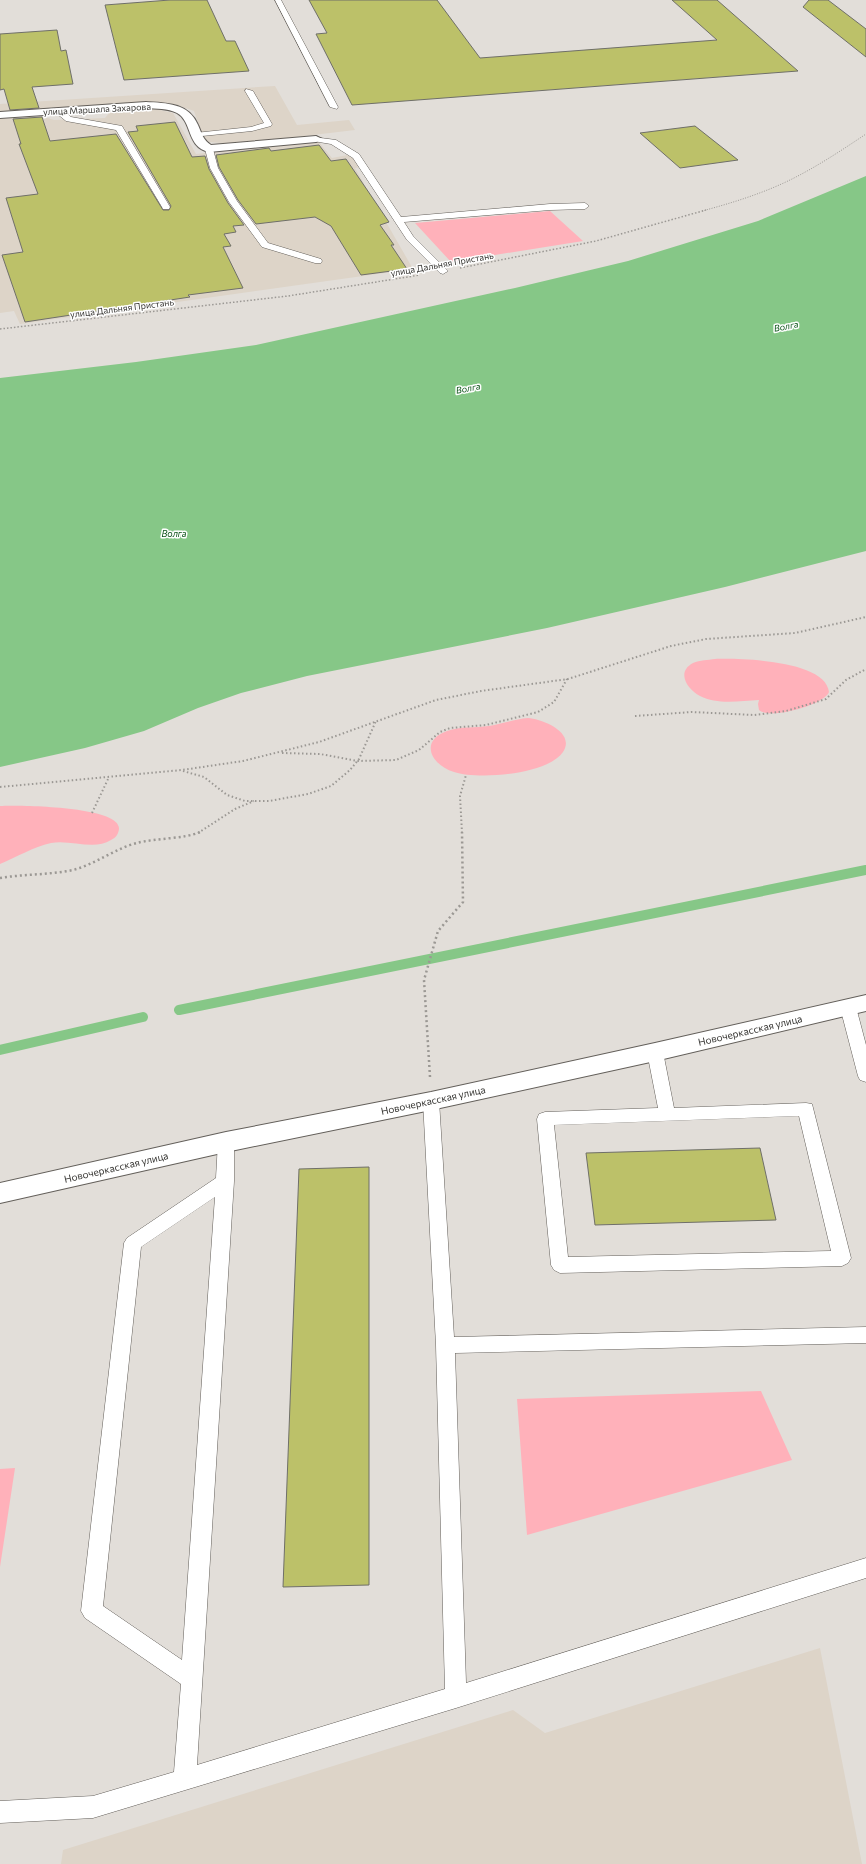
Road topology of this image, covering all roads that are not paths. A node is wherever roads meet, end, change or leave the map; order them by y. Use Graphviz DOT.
graph roads {
  1 [pos="278,0"];
  2 [pos="249,91"];
  3 [pos="334,107"];
  4 [pos="59,111"];
  5 [pos="0,115"];
  6 [pos="195,134"];
  7 [pos="316,139"];
  8 [pos="209,149"];
  9 [pos="585,206"];
  10 [pos="166,207"];
  11 [pos="398,220"];
  12 [pos="318,261"];
  13 [pos="443,272"];
  14 [pos="857,1005"];
  15 [pos="656,1052"];
  16 [pos="866,1076"];
  17 [pos="431,1101"];
  18 [pos="667,1114"];
  19 [pos="226,1142"];
  20 [pos="225,1181"];
  21 [pos="0,1193"];
  22 [pos="866,1335"];
  23 [pos="445,1345"];
  24 [pos="866,1568"];
  25 [pos="192,1679"];
  26 [pos="456,1698"];
  27 [pos="185,1780"];
  28 [pos="0,1812"];
  1 -- 3 [label="lane"];
  2 -- 6 [label="lane"];
  4 -- 5 [label="street, улица Маршала Захарова"];
  4 -- 6 [label="street, улица Маршала Захарова"];
  4 -- 10 [label="lane"];
  6 -- 8 [label="street, улица Маршала Захарова"];
  7 -- 8 [label="street"];
  7 -- 11 [label="lane"];
  8 -- 12 [label="lane"];
  9 -- 11 [label="lane"];
  11 -- 13 [label="lane"];
  14 -- 15 [label="street, Новочеркасская улица"];
  14 -- 16 [label="lane"];
  15 -- 17 [label="street, Новочеркасская улица"];
  15 -- 18 [label="lane"];
  17 -- 19 [label="street, Новочеркасская улица"];
  17 -- 23 [label="lane"];
  18 -- 18 [label="lane"];
  19 -- 20 [label="lane"];
  19 -- 21 [label="street, Новочеркасская улица"];
  20 -- 25 [label="lane"];
  20 -- 25 [label="lane"];
  22 -- 23 [label="lane"];
  23 -- 26 [label="lane"];
  24 -- 26 [label="lane"];
  25 -- 27 [label="lane"];
  26 -- 27 [label="lane"];
  27 -- 28 [label="lane"];
}
